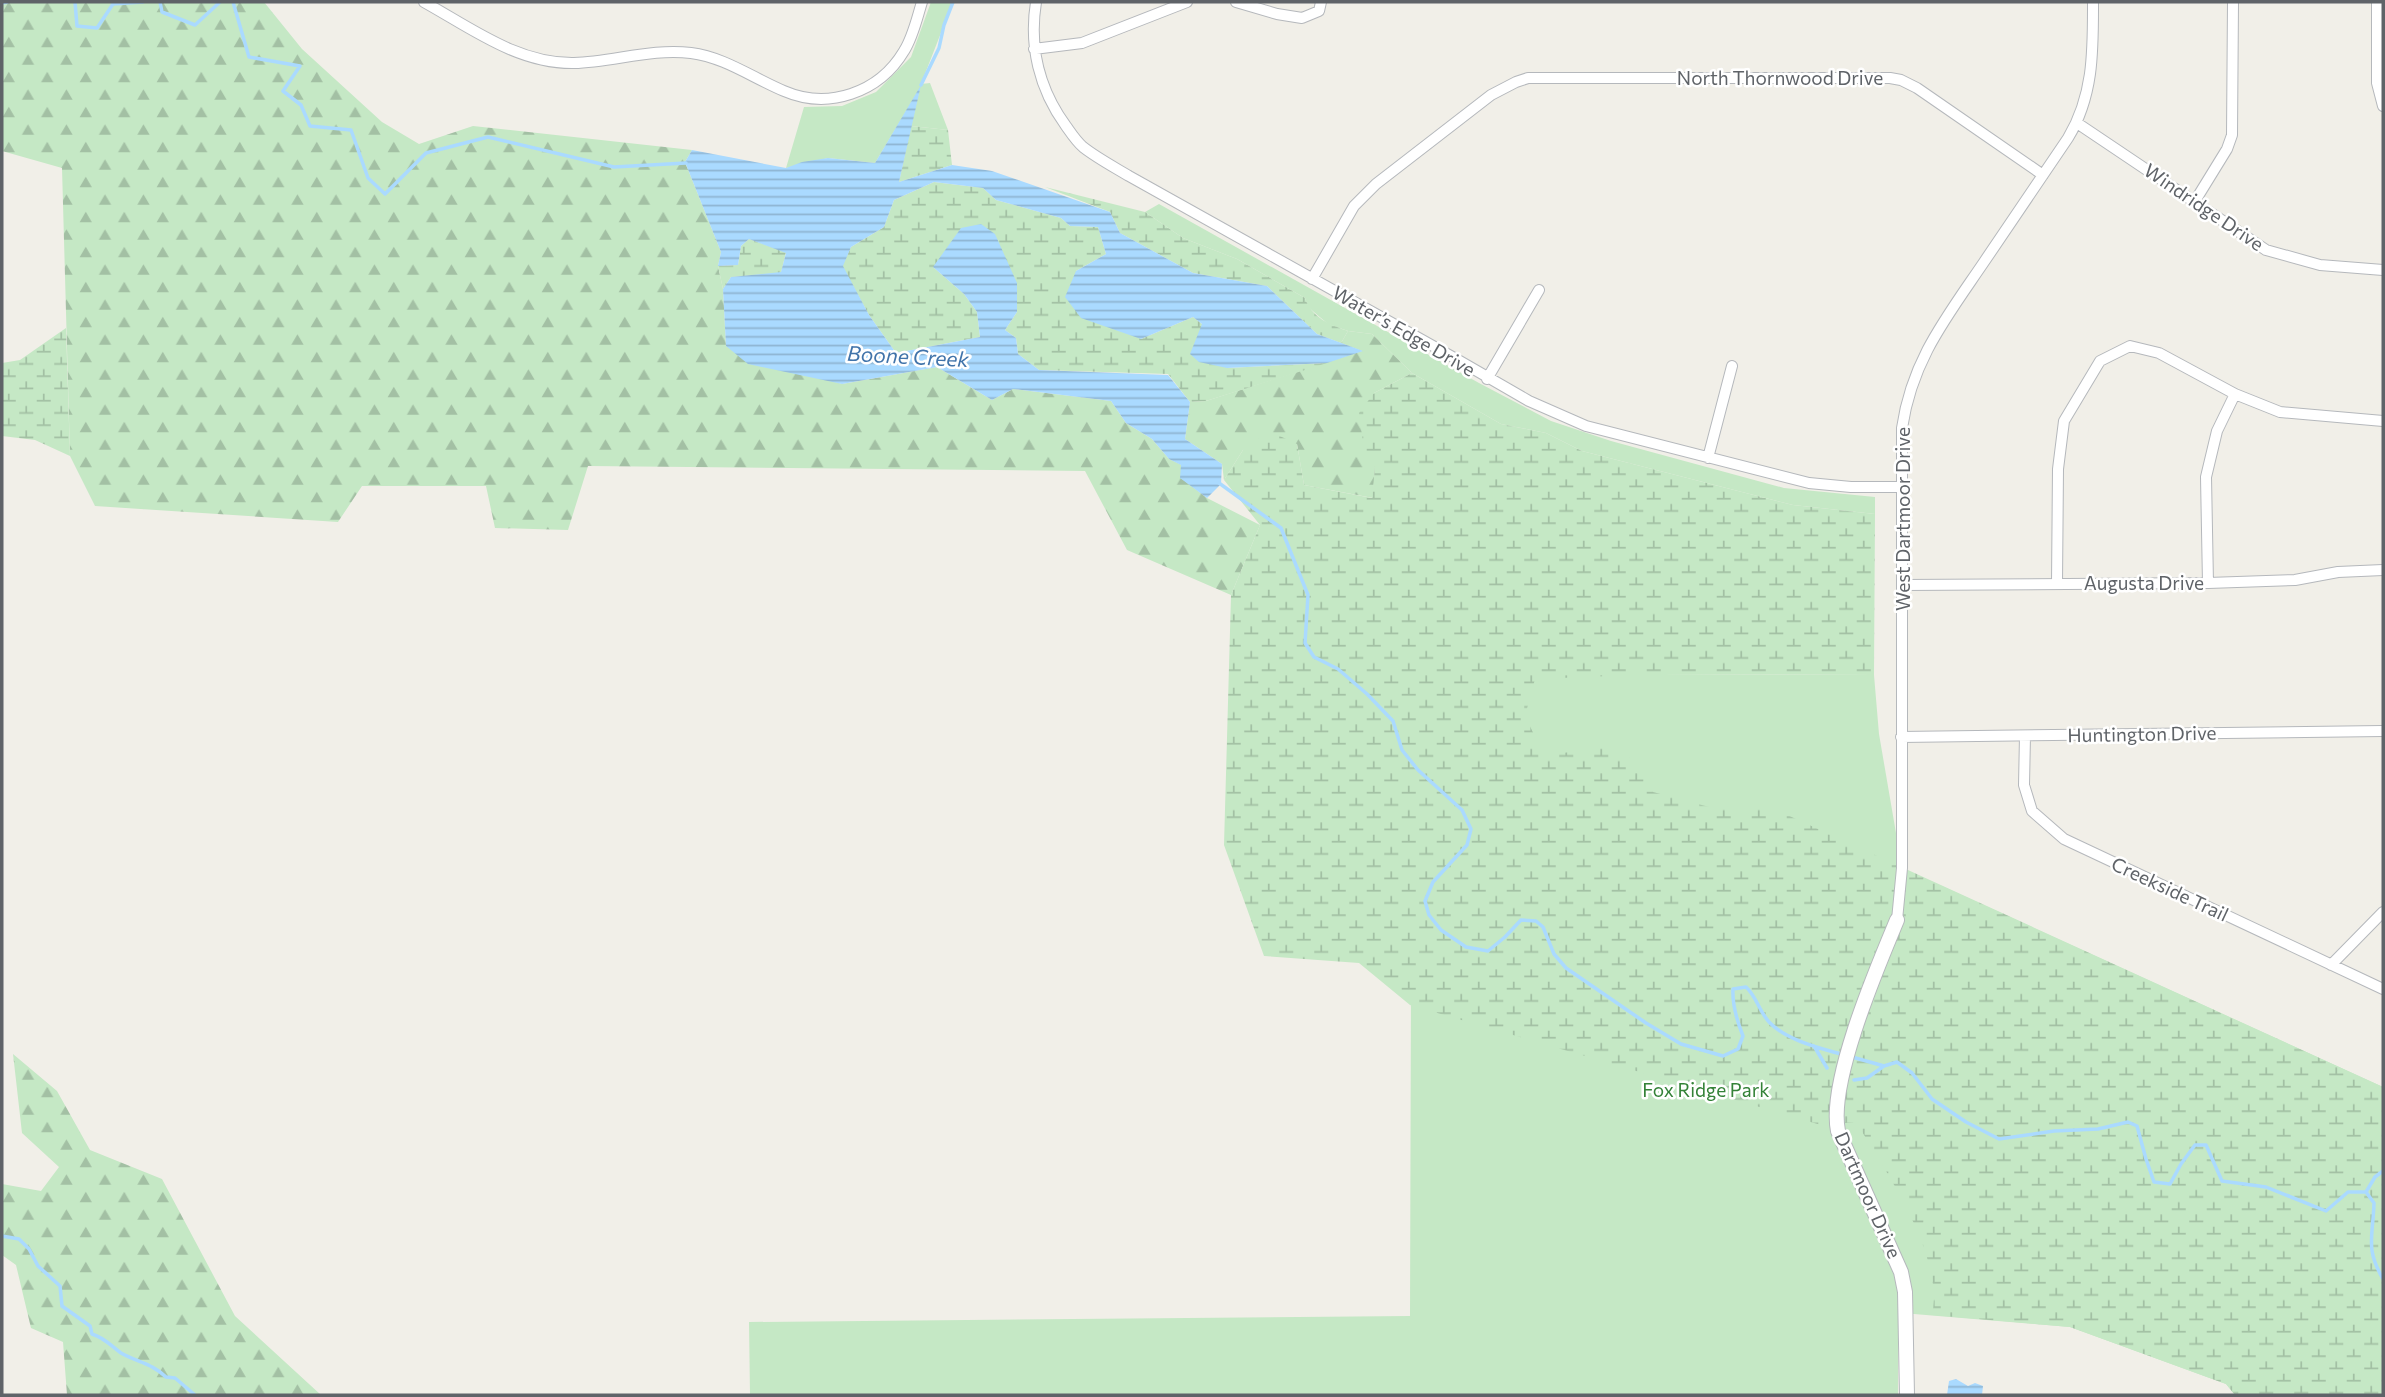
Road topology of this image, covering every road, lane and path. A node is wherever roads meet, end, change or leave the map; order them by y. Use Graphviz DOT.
graph roads {
  1 [pos="424,2"];
  2 [pos="922,2"];
  3 [pos="1036,2"];
  4 [pos="1187,2"];
  5 [pos="1236,2"];
  6 [pos="1321,2"];
  7 [pos="2093,2"];
  8 [pos="2233,2"];
  9 [pos="2377,2"];
  10 [pos="1034,49"];
  11 [pos="2383,106"];
  12 [pos="2077,123"];
  13 [pos="2043,175"];
  14 [pos="2195,201"];
  15 [pos="2383,270"];
  16 [pos="1312,279"];
  17 [pos="1539,290"];
  18 [pos="1732,366"];
  19 [pos="1487,379"];
  20 [pos="2235,394"];
  21 [pos="2383,421"];
  22 [pos="1708,458"];
  23 [pos="1902,487"];
  24 [pos="2383,569"];
  25 [pos="2057,583"];
  26 [pos="2208,583"];
  27 [pos="1903,585"];
  28 [pos="2383,731"];
  29 [pos="2025,736"];
  30 [pos="1901,737"];
  31 [pos="2383,912"];
  32 [pos="1897,920"];
  33 [pos="2331,965"];
  34 [pos="2383,989"];
  35 [pos="1907,1395"];
  1 -- 2 [label="street"];
  3 -- 10 [label="street, Water’s Edge Drive"];
  4 -- 10 [label="street"];
  5 -- 6 [label="street"];
  7 -- 12 [label="street, West Dartmoor Drive"];
  8 -- 14 [label="street"];
  9 -- 11 [label="street"];
  10 -- 16 [label="street, Water’s Edge Drive"];
  12 -- 13 [label="street, West Dartmoor Drive"];
  12 -- 14 [label="street, Windridge Drive"];
  13 -- 16 [label="street, North Thornwood Drive"];
  13 -- 23 [label="street, West Dartmoor Drive"];
  14 -- 15 [label="street, Windridge Drive"];
  16 -- 19 [label="street, Water’s Edge Drive"];
  17 -- 19 [label="street"];
  18 -- 22 [label="street"];
  19 -- 22 [label="street, Water’s Edge Drive"];
  20 -- 21 [label="street"];
  20 -- 25 [label="street"];
  20 -- 26 [label="street"];
  22 -- 23 [label="street, Water’s Edge Drive"];
  23 -- 27 [label="street, West Dartmoor Drive"];
  24 -- 26 [label="street, Augusta Drive"];
  25 -- 26 [label="street, Augusta Drive"];
  25 -- 27 [label="street, Augusta Drive"];
  27 -- 30 [label="street, West Dartmoor Drive"];
  28 -- 29 [label="street, Huntington Drive"];
  29 -- 30 [label="street, Huntington Drive"];
  29 -- 33 [label="street, Creekside Trail"];
  30 -- 32 [label="street, West Dartmoor Drive"];
  31 -- 33 [label="street"];
  32 -- 35 [label="street, Dartmoor Drive"];
  33 -- 34 [label="street, Creekside Trail"];
}
